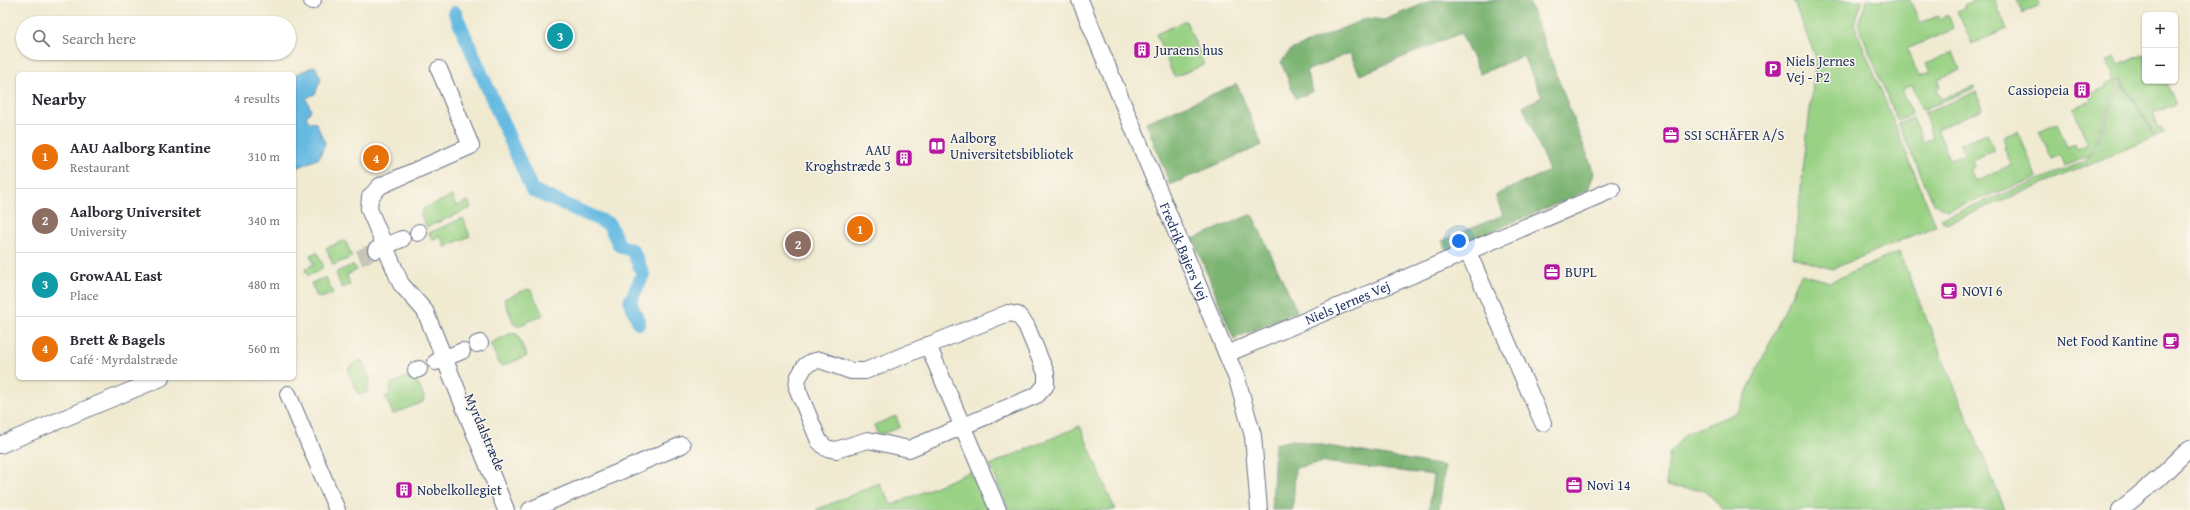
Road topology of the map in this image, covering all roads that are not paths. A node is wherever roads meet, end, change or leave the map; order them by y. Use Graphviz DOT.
graph roads {
  1 [pos="1080,0"];
  2 [pos="439,69"];
  3 [pos="1612,190"];
  4 [pos="1468,252"];
  5 [pos="928,345"];
  6 [pos="1227,354"];
  7 [pos="448,356"];
  8 [pos="156,380"];
  9 [pos="288,394"];
  10 [pos="1543,423"];
  11 [pos="964,427"];
  12 [pos="0,445"];
  13 [pos="682,445"];
  14 [pos="2190,448"];
  15 [pos="337,510"];
  16 [pos="506,510"];
  17 [pos="518,510"];
  18 [pos="530,510"];
  19 [pos="998,510"];
  20 [pos="1259,510"];
  21 [pos="2120,510"];
  1 -- 6 [label="street, Fredrik Bajers Vej"];
  2 -- 7 [label="street, Myrdalstræde"];
  3 -- 4 [label="street, Niels Jernes Vej"];
  4 -- 6 [label="street, Niels Jernes Vej"];
  4 -- 10 [label="street"];
  5 -- 11 [label="street"];
  5 -- 11 [label="street"];
  5 -- 11 [label="street"];
  6 -- 20 [label="street, Fredrik Bajers Vej"];
  7 -- 16 [label="street, Myrdalstræde"];
  7 -- 17 [label="street, Myrdalstræde"];
  8 -- 12 [label="street"];
  9 -- 15 [label="street"];
  11 -- 19 [label="street"];
  13 -- 18 [label="street"];
  14 -- 21 [label="street"];
}
